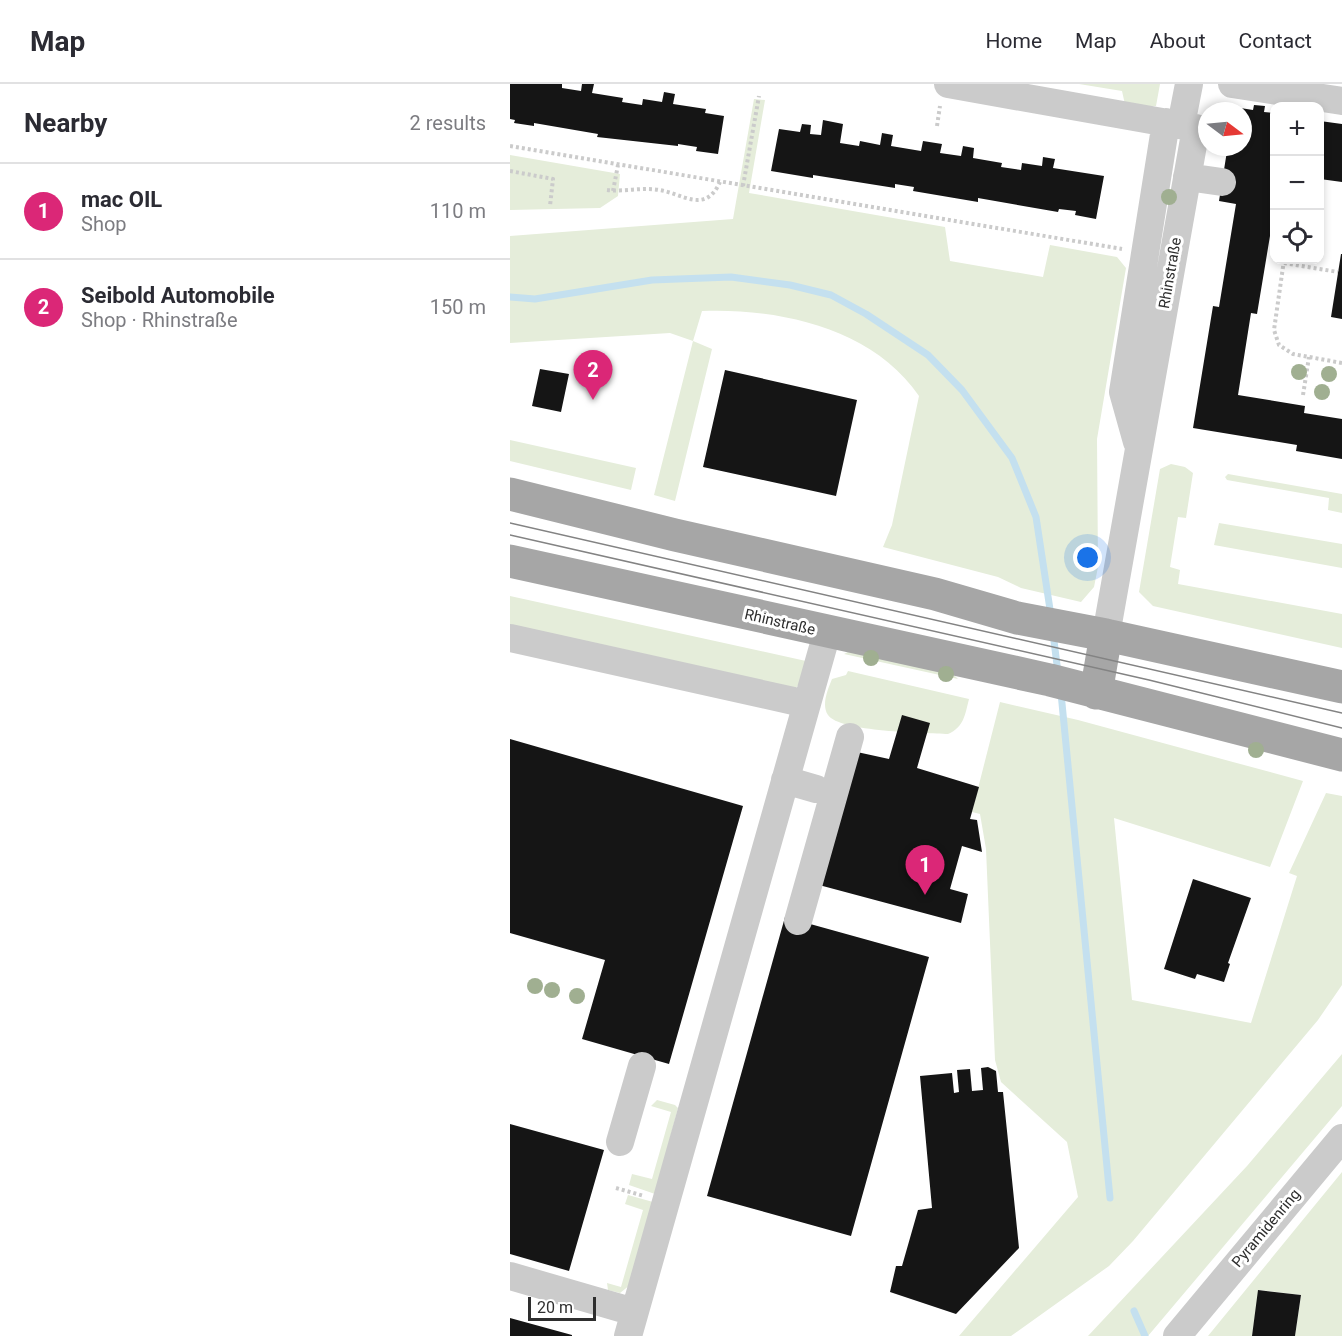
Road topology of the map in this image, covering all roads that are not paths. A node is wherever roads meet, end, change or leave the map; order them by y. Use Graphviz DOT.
graph roads {
  1 [pos="948,84"];
  2 [pos="1189,84"];
  3 [pos="1232,84"];
  4 [pos="1342,101"];
  5 [pos="1181,125"];
  6 [pos="1187,177"];
  7 [pos="1222,182"];
  8 [pos="1139,449"];
  9 [pos="510,494"];
  10 [pos="510,561"];
  11 [pos="827,633"];
  12 [pos="1106,635"];
  13 [pos="510,638"];
  14 [pos="1073,687"];
  15 [pos="1342,687"];
  16 [pos="807,704"];
  17 [pos="850,737"];
  18 [pos="1342,755"];
  19 [pos="785,780"];
  20 [pos="816,789"];
  21 [pos="798,921"];
  22 [pos="642,1066"];
  23 [pos="1342,1138"];
  24 [pos="620,1142"];
  25 [pos="510,1276"];
  26 [pos="631,1324"];
  27 [pos="1184,1328"];
  1 -- 5 [label="street"];
  2 -- 5 [label="street"];
  3 -- 4 [label="street"];
  5 -- 6 [label="street, Rhinstraße"];
  5 -- 8 [label="street, Rhinstraße"];
  6 -- 7 [label="street"];
  6 -- 8 [label="street, Rhinstraße"];
  8 -- 12 [label="street, Rhinstraße"];
  9 -- 12 [label="main road"];
  10 -- 11 [label="main road, Rhinstraße"];
  11 -- 14 [label="main road, Rhinstraße"];
  11 -- 16 [label="street"];
  12 -- 14 [label="main road"];
  12 -- 15 [label="main road"];
  13 -- 16 [label="street"];
  14 -- 18 [label="main road, Rhinstraße"];
  16 -- 19 [label="street"];
  17 -- 21 [label="street"];
  19 -- 20 [label="street"];
  19 -- 26 [label="street"];
  22 -- 24 [label="street"];
  23 -- 27 [label="street, Pyramidenring"];
  25 -- 26 [label="street"];
}
